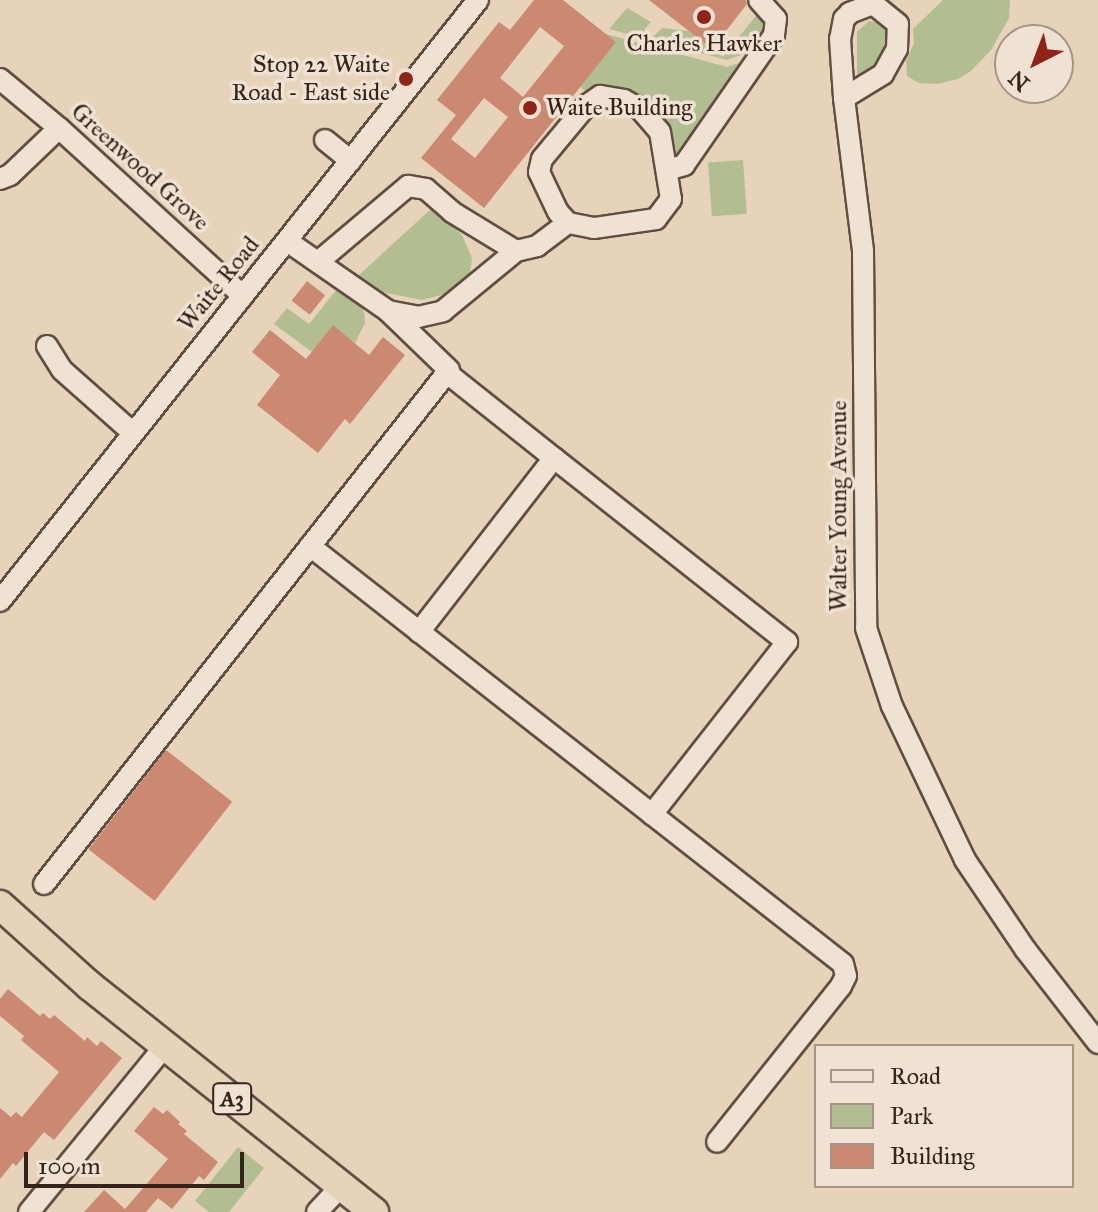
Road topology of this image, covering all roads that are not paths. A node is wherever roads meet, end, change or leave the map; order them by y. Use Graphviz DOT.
graph roads {
  1 [pos="478,0"];
  2 [pos="759,0"];
  3 [pos="0,79"];
  4 [pos="844,98"];
  5 [pos="59,128"];
  6 [pos="325,140"];
  7 [pos="351,161"];
  8 [pos="667,170"];
  9 [pos="0,179"];
  10 [pos="568,223"];
  11 [pos="287,241"];
  12 [pos="516,251"];
  13 [pos="318,262"];
  14 [pos="243,296"];
  15 [pos="388,311"];
  16 [pos="47,346"];
  17 [pos="447,373"];
  18 [pos="133,433"];
  19 [pos="554,458"];
  20 [pos="310,546"];
  21 [pos="7,579"];
  22 [pos="0,601"];
  23 [pos="419,632"];
  24 [pos="652,814"];
  25 [pos="44,884"];
  26 [pos="0,905"];
  27 [pos="0,926"];
  28 [pos="90,986"];
  29 [pos="1098,1043"];
  30 [pos="165,1046"];
  31 [pos="717,1142"];
  32 [pos="341,1186"];
  33 [pos="29,1212"];
  34 [pos="317,1212"];
  35 [pos="374,1212"];
  1 -- 7 [label="street, Waite Road"];
  2 -- 8 [label="street"];
  3 -- 5 [label="street, Greenwood Grove"];
  4 -- 29 [label="street, Walter Young Avenue"];
  5 -- 9 [label="street"];
  5 -- 14 [label="street, Greenwood Grove"];
  6 -- 7 [label="street"];
  7 -- 11 [label="street, Waite Road"];
  8 -- 10 [label="street"];
  8 -- 10 [label="street"];
  10 -- 12 [label="street"];
  11 -- 13 [label="street"];
  11 -- 14 [label="street, Waite Road"];
  12 -- 13 [label="street"];
  12 -- 15 [label="street"];
  13 -- 15 [label="street"];
  14 -- 18 [label="street, Waite Road"];
  15 -- 17 [label="street"];
  16 -- 18 [label="street"];
  17 -- 19 [label="street"];
  17 -- 20 [label="street"];
  18 -- 21 [label="street, Waite Road"];
  19 -- 23 [label="street"];
  19 -- 24 [label="street"];
  20 -- 23 [label="street"];
  20 -- 25 [label="street"];
  21 -- 22 [label="street, Waite Road"];
  23 -- 24 [label="street"];
  24 -- 31 [label="street"];
  26 -- 28 [label="highway, A3"];
  27 -- 28 [label="highway, A3"];
  28 -- 30 [label="highway, A3"];
  30 -- 32 [label="highway, A3"];
  30 -- 33 [label="street"];
  32 -- 34 [label="street"];
  32 -- 35 [label="highway, A3"];
}
